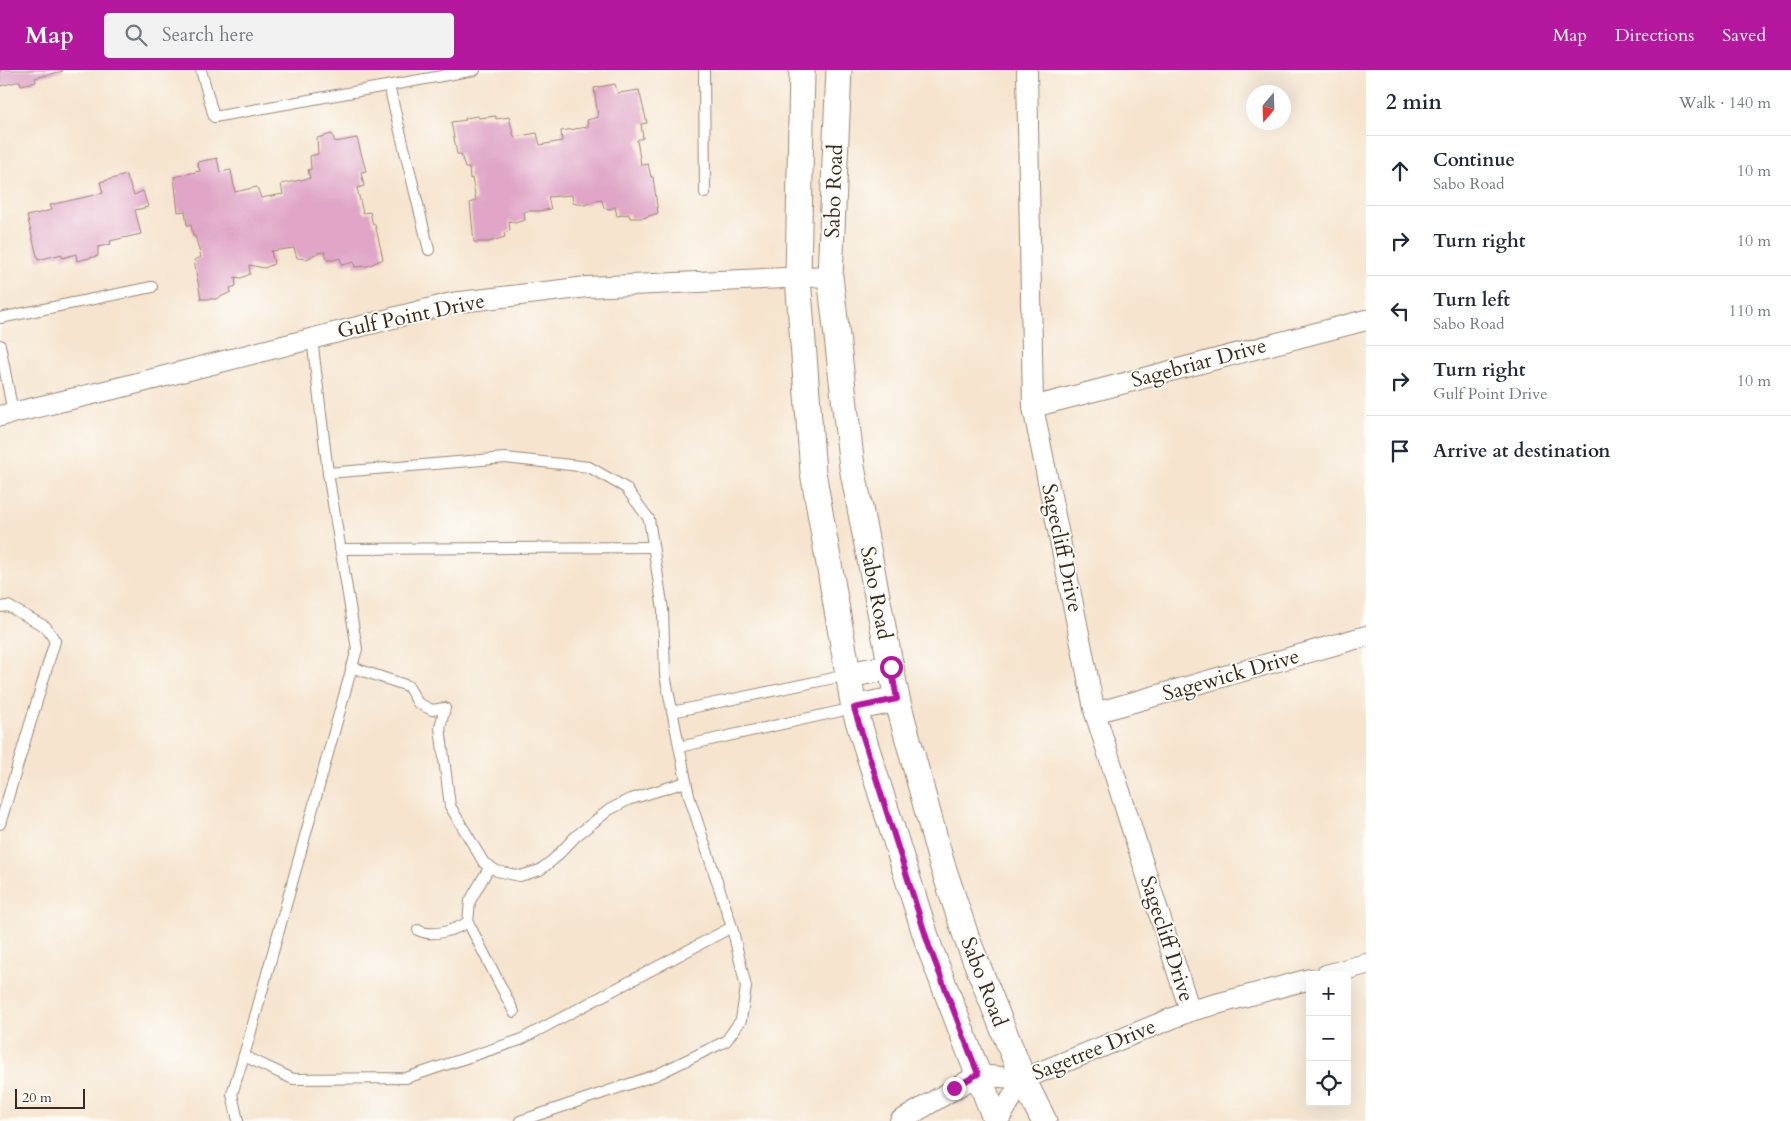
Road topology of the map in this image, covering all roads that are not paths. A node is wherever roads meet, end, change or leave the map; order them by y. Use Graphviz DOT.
graph roads {
  1 [pos="201,70"];
  2 [pos="475,70"];
  3 [pos="704,70"];
  4 [pos="802,70"];
  5 [pos="839,70"];
  6 [pos="1027,70"];
  7 [pos="390,86"];
  8 [pos="705,193"];
  9 [pos="429,250"];
  10 [pos="830,276"];
  11 [pos="798,278"];
  12 [pos="152,286"];
  13 [pos="0,318"];
  14 [pos="1366,320"];
  15 [pos="312,338"];
  16 [pos="0,345"];
  17 [pos="1033,407"];
  18 [pos="6,414"];
  19 [pos="328,473"];
  20 [pos="653,547"];
  21 [pos="340,549"];
  22 [pos="0,608"];
  23 [pos="1366,636"];
  24 [pos="351,667"];
  25 [pos="891,667"];
  26 [pos="848,675"];
  27 [pos="897,699"];
  28 [pos="854,708"];
  29 [pos="672,712"];
  30 [pos="1095,713"];
  31 [pos="679,747"];
  32 [pos="686,782"];
  33 [pos="0,824"];
  34 [pos="490,866"];
  35 [pos="468,922"];
  36 [pos="732,927"];
  37 [pos="418,930"];
  38 [pos="1366,964"];
  39 [pos="1341,971"];
  40 [pos="1306,980"];
  41 [pos="1190,1011"];
  42 [pos="514,1012"];
  43 [pos="244,1056"];
  44 [pos="978,1074"];
  45 [pos="1022,1079"];
  46 [pos="238,1121"];
  47 [pos="520,1121"];
  48 [pos="900,1121"];
  49 [pos="997,1121"];
  50 [pos="1044,1121"];
  1 -- 7 [label="lane"];
  2 -- 7 [label="lane"];
  3 -- 8 [label="lane"];
  4 -- 11 [label="street, Sabo Road"];
  5 -- 10 [label="street, Sabo Road"];
  6 -- 17 [label="street, Sagecliff Drive"];
  7 -- 9 [label="lane"];
  10 -- 11 [label="street, Gulf Point Drive"];
  10 -- 25 [label="street, Sabo Road"];
  11 -- 15 [label="street, Gulf Point Drive"];
  11 -- 26 [label="street, Sabo Road"];
  12 -- 13 [label="lane"];
  14 -- 17 [label="street, Sagebriar Drive"];
  15 -- 18 [label="street, Gulf Point Drive"];
  15 -- 19 [label="lane"];
  16 -- 18 [label="lane"];
  17 -- 30 [label="street, Sagecliff Drive"];
  19 -- 20 [label="lane"];
  19 -- 21 [label="lane"];
  20 -- 21 [label="lane"];
  20 -- 29 [label="lane"];
  21 -- 24 [label="lane"];
  22 -- 33 [label="lane"];
  23 -- 30 [label="street, Sagewick Drive"];
  24 -- 34 [label="lane"];
  24 -- 43 [label="lane"];
  25 -- 26 [label="street"];
  25 -- 27 [label="street, Sabo Road"];
  26 -- 28 [label="street, Sabo Road"];
  26 -- 29 [label="lane"];
  27 -- 28 [label="street"];
  27 -- 45 [label="street, Sabo Road"];
  28 -- 31 [label="lane"];
  28 -- 44 [label="street, Sabo Road"];
  29 -- 31 [label="lane"];
  30 -- 41 [label="street, Sagecliff Drive"];
  31 -- 32 [label="lane"];
  32 -- 34 [label="lane"];
  32 -- 36 [label="lane"];
  34 -- 35 [label="lane"];
  35 -- 37 [label="lane"];
  35 -- 42 [label="lane"];
  36 -- 43 [label="lane"];
  36 -- 47 [label="lane"];
  38 -- 39 [label="street"];
  40 -- 41 [label="street, Sagetree Drive"];
  41 -- 45 [label="street, Sagetree Drive"];
  43 -- 46 [label="lane"];
  44 -- 45 [label="street"];
  44 -- 48 [label="street"];
  44 -- 49 [label="street, Sabo Road"];
  45 -- 49 [label="street"];
  45 -- 50 [label="street, Sabo Road"];
}
